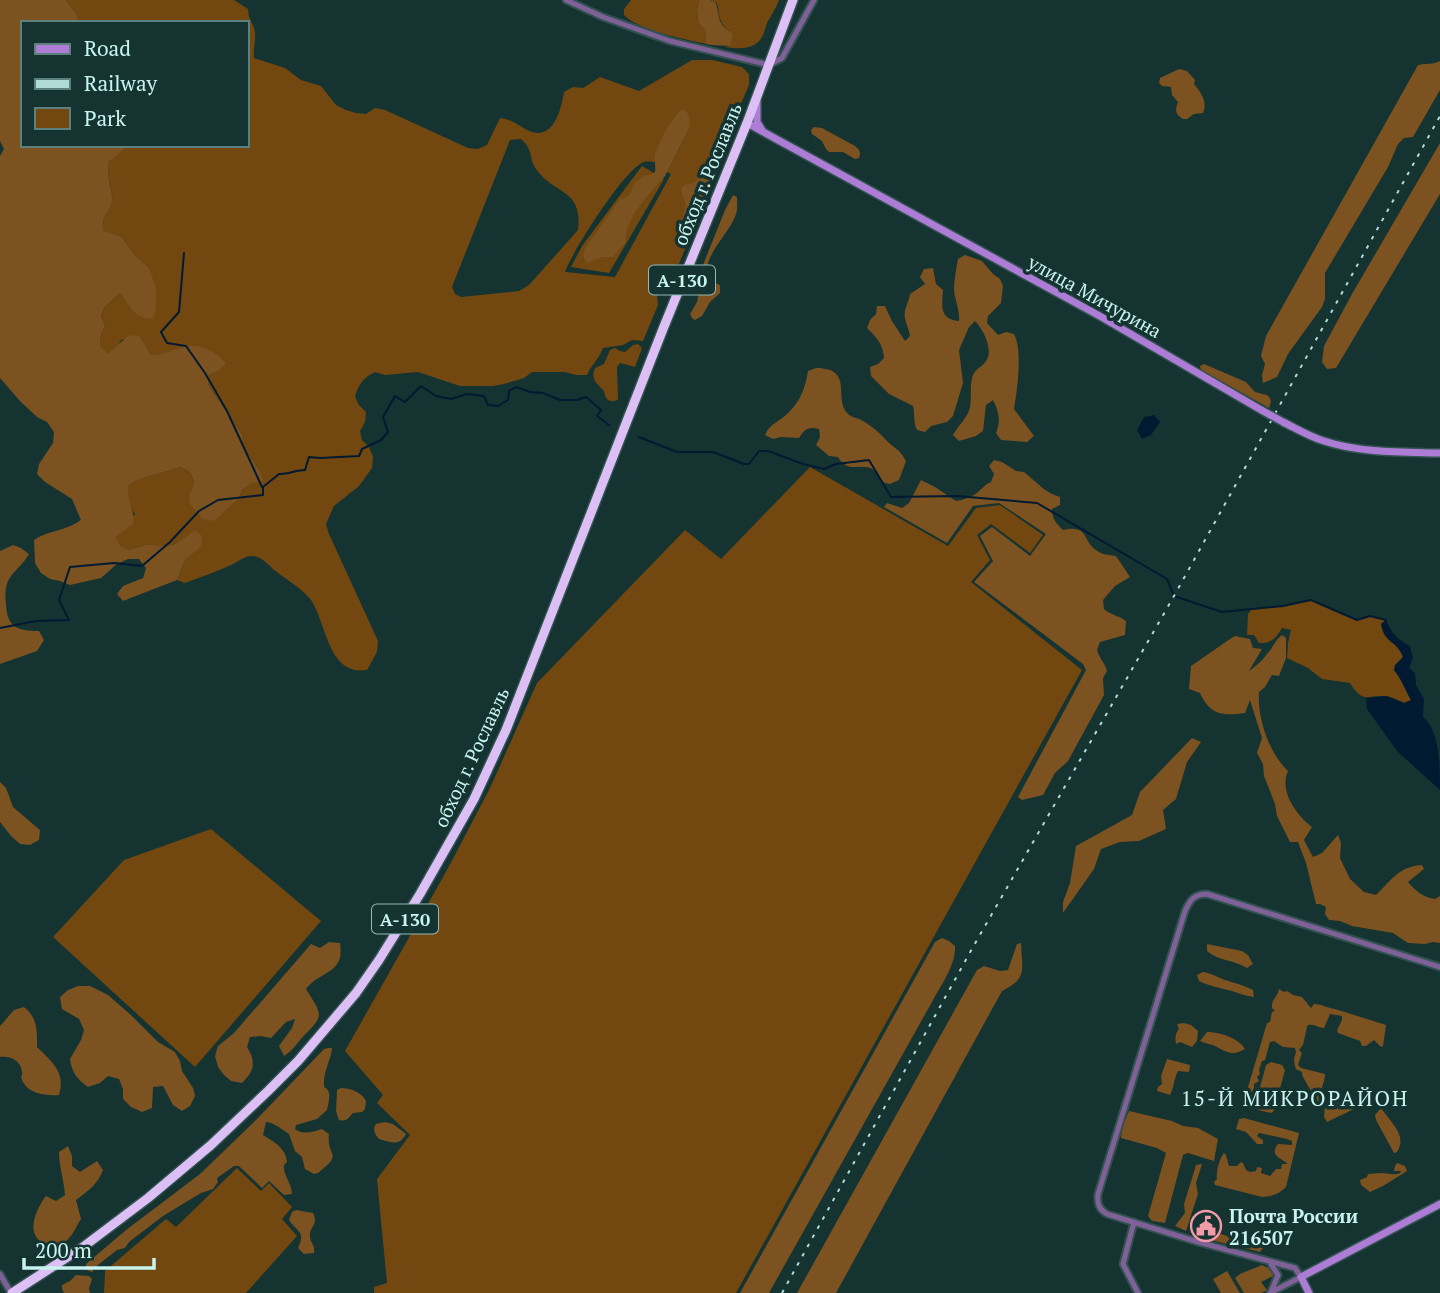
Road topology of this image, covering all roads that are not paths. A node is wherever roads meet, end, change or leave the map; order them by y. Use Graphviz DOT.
graph roads {
  1 [pos="566,0"];
  2 [pos="793,0"];
  3 [pos="814,0"];
  4 [pos="769,65"];
  5 [pos="758,96"];
  6 [pos="747,123"];
  7 [pos="765,133"];
  8 [pos="739,141"];
  9 [pos="1440,453"];
  10 [pos="1440,967"];
  11 [pos="1440,1205"];
  12 [pos="1134,1223"];
  13 [pos="1269,1262"];
  14 [pos="0,1274"];
  15 [pos="1301,1277"];
  16 [pos="11,1293"];
  17 [pos="1138,1293"];
  18 [pos="1271,1293"];
  19 [pos="1309,1293"];
  1 -- 4 [label="street"];
  2 -- 4 [label="highway, А-130"];
  3 -- 4 [label="street"];
  4 -- 5 [label="highway, А-130"];
  5 -- 6 [label="highway, обход г. Рославль / А-130"];
  5 -- 7 [label="main road"];
  6 -- 7 [label="main road, улица Мичурина"];
  6 -- 8 [label="highway, обход г. Рославль / А-130"];
  7 -- 8 [label="main road"];
  7 -- 9 [label="main road, улица Мичурина, bridge"];
  8 -- 16 [label="highway, обход г. Рославль / А-130"];
  10 -- 12 [label="street"];
  11 -- 15 [label="main road"];
  12 -- 13 [label="street"];
  12 -- 17 [label="street"];
  13 -- 15 [label="street"];
  13 -- 18 [label="street"];
  14 -- 16 [label="street"];
  15 -- 18 [label="street"];
  15 -- 19 [label="main road"];
}
